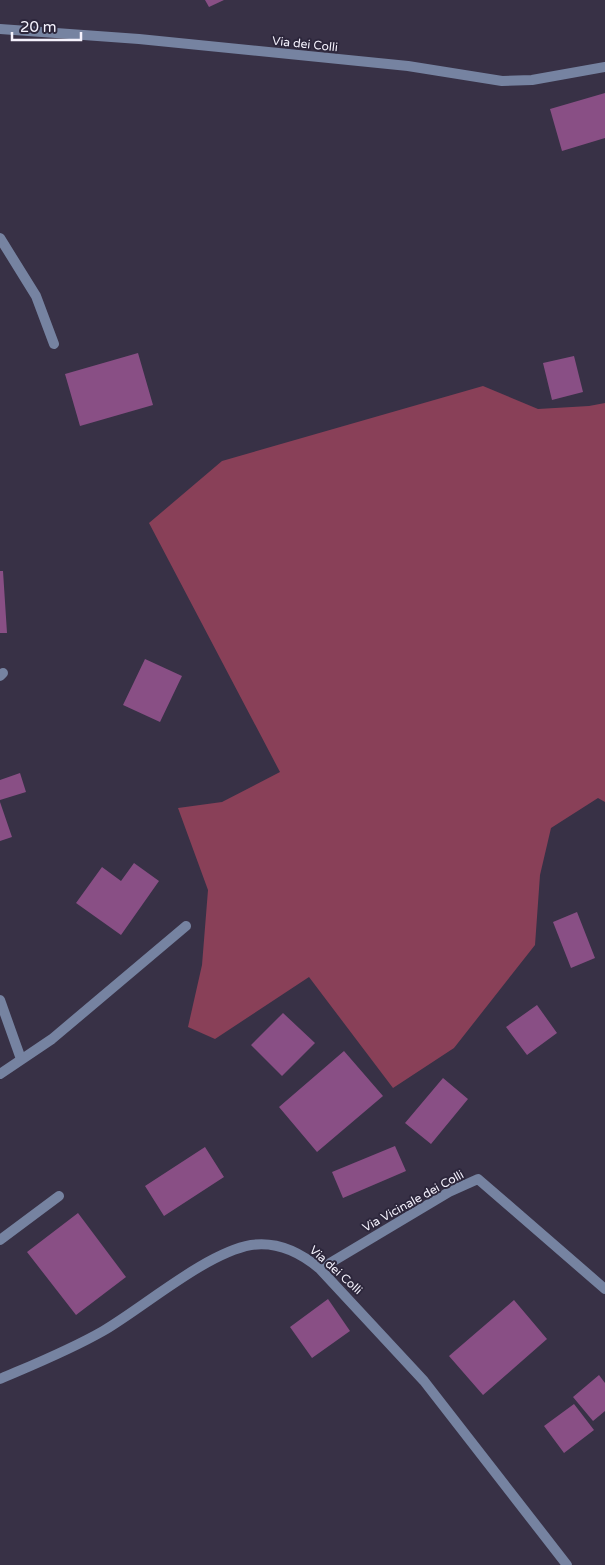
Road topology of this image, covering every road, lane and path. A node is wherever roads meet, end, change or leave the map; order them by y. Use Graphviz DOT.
graph roads {
  1 [pos="0,29"];
  2 [pos="605,67"];
  3 [pos="0,238"];
  4 [pos="54,344"];
  5 [pos="186,926"];
  6 [pos="0,1000"];
  7 [pos="21,1060"];
  8 [pos="0,1074"];
  9 [pos="59,1196"];
  10 [pos="0,1240"];
  11 [pos="320,1269"];
  12 [pos="605,1289"];
  13 [pos="0,1379"];
  14 [pos="567,1565"];
  1 -- 2 [label="street, Via dei Colli"];
  3 -- 4 [label="street"];
  5 -- 7 [label="street"];
  6 -- 7 [label="street"];
  7 -- 8 [label="street"];
  9 -- 10 [label="street"];
  11 -- 12 [label="street, Via Vicinale dei Colli"];
  11 -- 13 [label="street, Via dei Colli"];
  11 -- 14 [label="street, Via dei Colli"];
}
